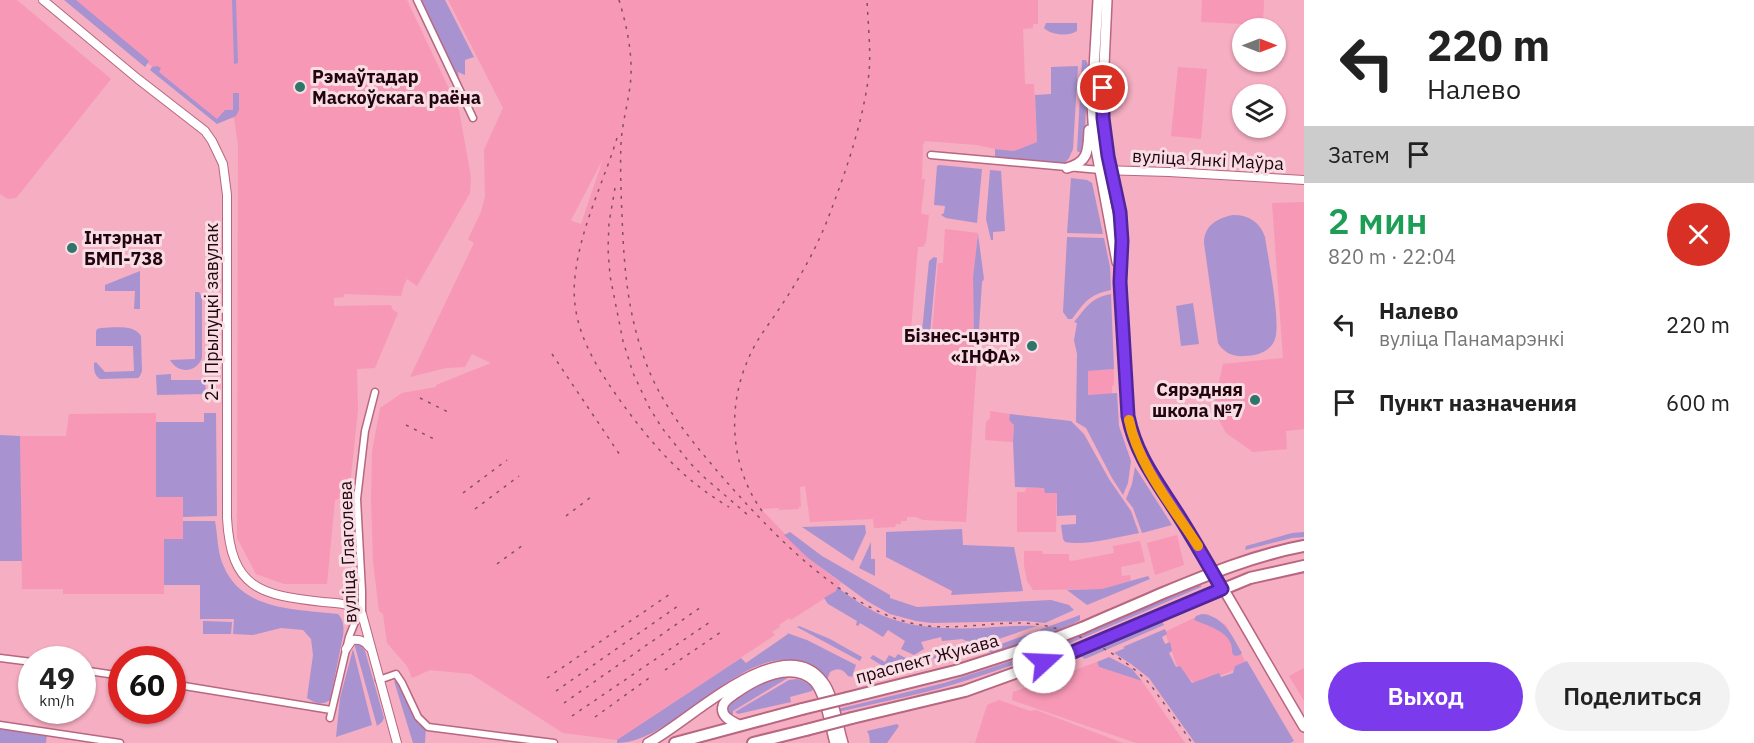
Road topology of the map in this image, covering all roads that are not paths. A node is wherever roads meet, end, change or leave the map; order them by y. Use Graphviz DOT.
graph roads {
  1 [pos="43,0"];
  2 [pos="417,0"];
  3 [pos="1098,0"];
  4 [pos="1107,0"];
  5 [pos="1092,104"];
  6 [pos="473,118"];
  7 [pos="931,155"];
  8 [pos="1067,168"];
  9 [pos="1100,170"];
  10 [pos="1111,171"];
  11 [pos="1304,180"];
  12 [pos="1120,282"];
  13 [pos="375,392"];
  14 [pos="1304,546"];
  15 [pos="1304,566"];
  16 [pos="1213,573"];
  17 [pos="1222,589"];
  18 [pos="362,614"];
  19 [pos="1042,643"];
  20 [pos="346,649"];
  21 [pos="371,651"];
  22 [pos="0,657"];
  23 [pos="18,660"];
  24 [pos="1044,662"];
  25 [pos="379,680"];
  26 [pos="186,686"];
  27 [pos="331,710"];
  28 [pos="330,718"];
  29 [pos="739,724"];
  30 [pos="0,725"];
  31 [pos="1304,727"];
  32 [pos="120,743"];
  33 [pos="397,743"];
  34 [pos="554,743"];
  35 [pos="648,743"];
  36 [pos="675,743"];
  37 [pos="753,743"];
  38 [pos="835,743"];
  39 [pos="843,743"];
  1 -- 18 [label="street, 2-і Прылуцкі завулак"];
  2 -- 6 [label="street"];
  3 -- 5 [label="main road"];
  4 -- 10 [label="main road"];
  5 -- 8 [label="main road"];
  5 -- 9 [label="main road"];
  7 -- 8 [label="street, вуліца Янкі Маўра"];
  8 -- 9 [label="street, вуліца Янкі Маўра"];
  9 -- 10 [label="street, вуліца Янкі Маўра"];
  9 -- 12 [label="main road"];
  10 -- 11 [label="street, вуліца Янкі Маўра"];
  10 -- 12 [label="main road"];
  12 -- 16 [label="main road"];
  13 -- 18 [label="street, вуліца Глаголева"];
  14 -- 16 [label="main road, праспект Жукава"];
  15 -- 17 [label="main road, праспект Жукава"];
  16 -- 17 [label="main road"];
  16 -- 19 [label="main road, праспект Жукава, bridge"];
  17 -- 24 [label="main road, праспект Жукава, bridge"];
  17 -- 31 [label="main road"];
  18 -- 20 [label="street"];
  18 -- 21 [label="street, вуліца Глаголева"];
  19 -- 24 [label="main road"];
  19 -- 29 [label="main road, праспект Жукава, bridge"];
  20 -- 21 [label="street"];
  20 -- 27 [label="street"];
  21 -- 25 [label="street, вуліца Глаголева"];
  22 -- 23 [label="street"];
  24 -- 37 [label="main road, праспект Жукава, bridge"];
  25 -- 33 [label="street, вуліца Глаголева"];
  25 -- 34 [label="street"];
  26 -- 27 [label="street"];
  27 -- 28 [label="street"];
  29 -- 36 [label="main road, праспект Жукава"];
  29 -- 38 [label="main road"];
  30 -- 32 [label="street"];
  35 -- 39 [label="main road"];
}
